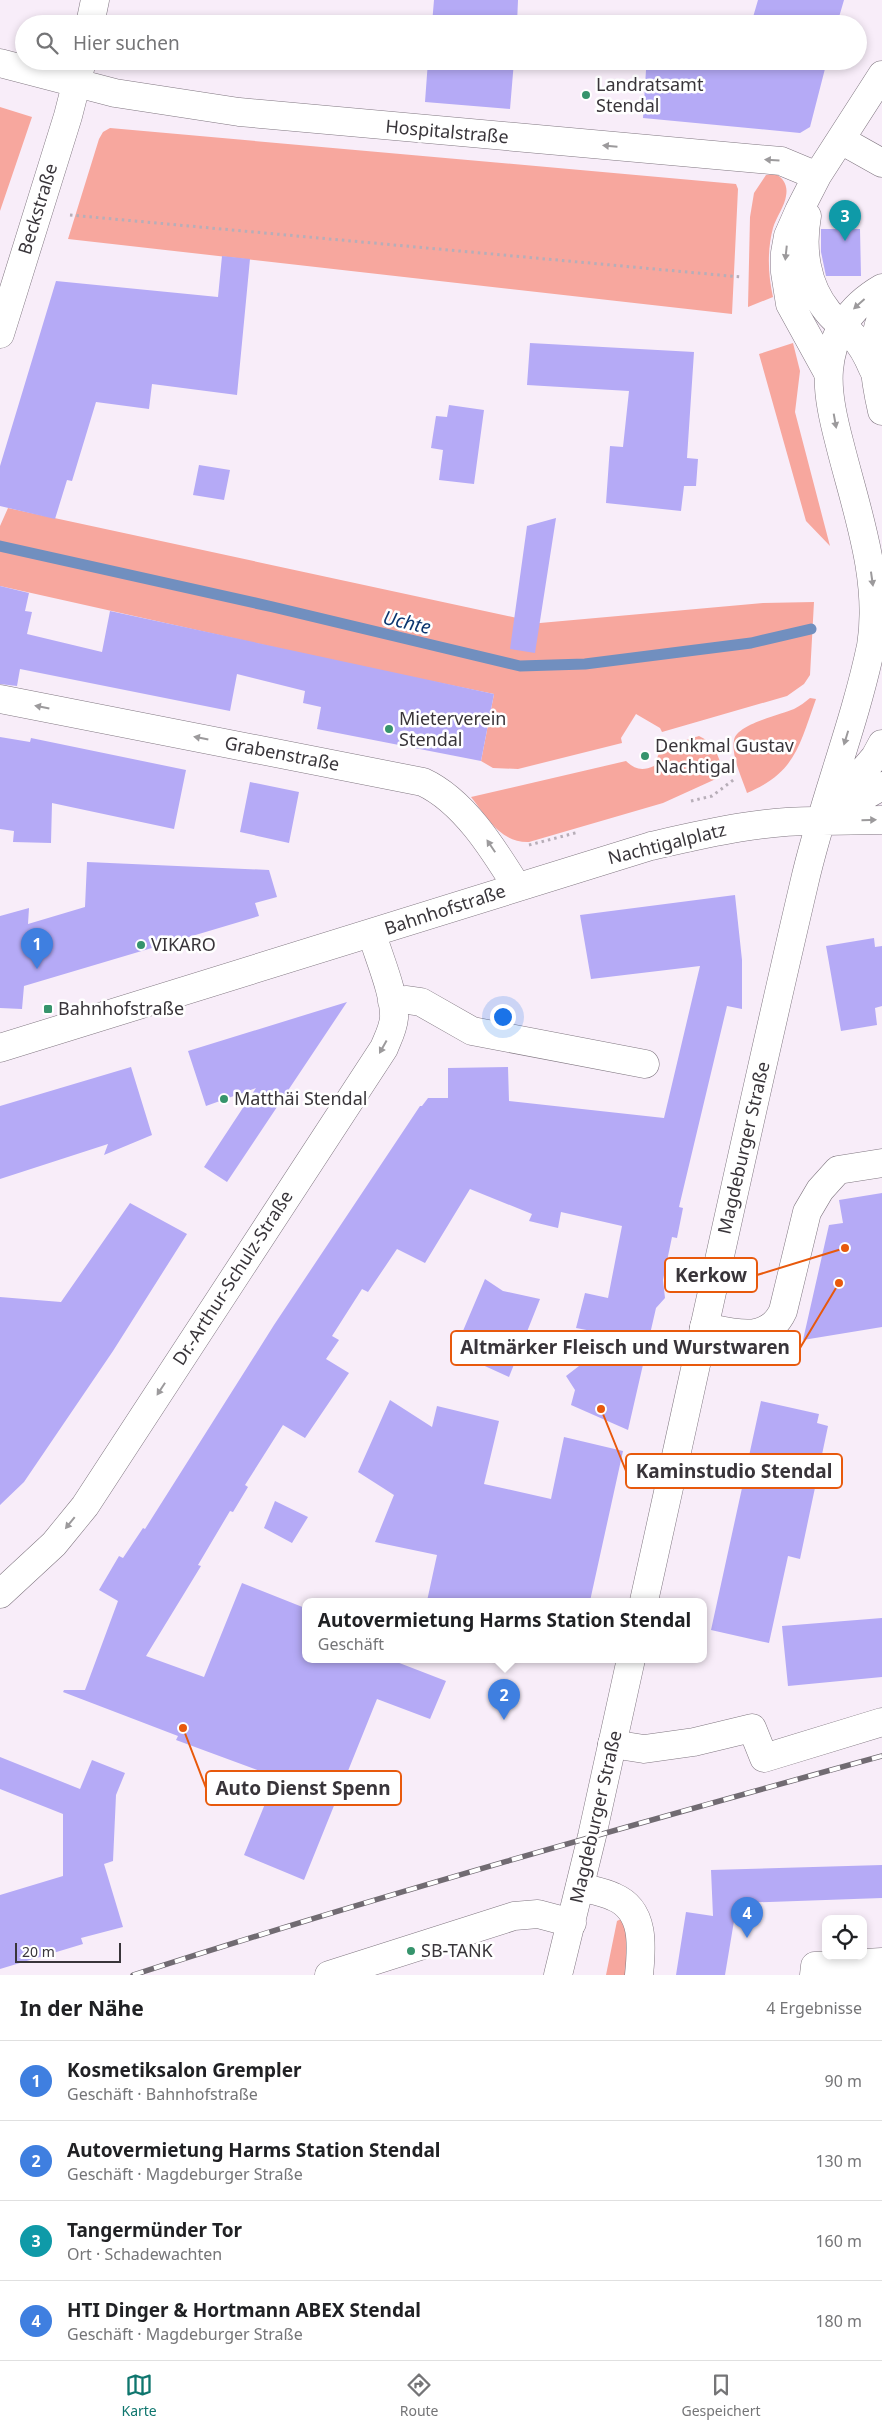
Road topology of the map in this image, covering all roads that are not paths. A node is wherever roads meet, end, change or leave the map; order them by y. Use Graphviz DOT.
graph roads {
  1 [pos="95,0"];
  2 [pos="92,15"];
  3 [pos="0,64"];
  4 [pos="15,66"];
  5 [pos="59,70"];
  6 [pos="79,72"];
  7 [pos="882,75"];
  8 [pos="841,140"];
  9 [pos="882,163"];
  10 [pos="817,176"];
  11 [pos="882,288"];
  12 [pos="882,316"];
  13 [pos="842,325"];
  14 [pos="0,334"];
  15 [pos="873,369"];
  16 [pos="828,373"];
  17 [pos="882,411"];
  18 [pos="0,699"];
  19 [pos="882,744"];
  20 [pos="882,786"];
  21 [pos="882,820"];
  22 [pos="821,821"];
  23 [pos="517,887"];
  24 [pos="372,934"];
  25 [pos="392,1001"];
  26 [pos="0,1048"];
  27 [pos="645,1064"];
  28 [pos="882,1163"];
  29 [pos="704,1327"];
  30 [pos="0,1594"];
  31 [pos="645,1598"];
  32 [pos="630,1663"];
  33 [pos="882,1722"];
  34 [pos="612,1744"];
  35 [pos="580,1887"];
  36 [pos="572,1923"];
  37 [pos="882,1962"];
  38 [pos="329,1975"];
  39 [pos="558,1975"];
  40 [pos="639,1975"];
  41 [pos="814,1975"];
  1 -- 2 [label="street"];
  3 -- 4 [label="street, Hospitalstraße"];
  5 -- 6 [label="street, Hospitalstraße"];
  10 -- 6 [label="street, Hospitalstraße, one-way"];
  6 -- 14 [label="street, Beckstraße"];
  7 -- 8 [label="street"];
  8 -- 9 [label="street"];
  8 -- 10 [label="street"];
  10 -- 13 [label="street"];
  10 -- 16 [label="street, one-way"];
  11 -- 13 [label="street, one-way"];
  12 -- 15 [label="street"];
  13 -- 15 [label="street"];
  13 -- 16 [label="street"];
  15 -- 17 [label="street"];
  16 -- 22 [label="street, one-way"];
  23 -- 18 [label="street, Grabenstraße, one-way"];
  19 -- 22 [label="street, Magdeburger Straße"];
  20 -- 22 [label="street, Nachtigalplatz"];
  22 -- 21 [label="street, Nachtigalplatz, one-way"];
  22 -- 23 [label="street, Nachtigalplatz"];
  22 -- 29 [label="street, Magdeburger Straße"];
  23 -- 24 [label="street, Bahnhofstraße"];
  24 -- 25 [label="street, Dr.-Arthur-Schulz-Straße"];
  24 -- 26 [label="street, Bahnhofstraße"];
  25 -- 27 [label="street"];
  25 -- 30 [label="street, Dr.-Arthur-Schulz-Straße, one-way"];
  28 -- 29 [label="street"];
  29 -- 31 [label="street, Magdeburger Straße"];
  32 -- 34 [label="street, Magdeburger Straße"];
  33 -- 34 [label="street"];
  34 -- 35 [label="street, Magdeburger Straße"];
  35 -- 36 [label="street, Magdeburger Straße"];
  35 -- 40 [label="street"];
  36 -- 38 [label="street"];
  36 -- 39 [label="street, Magdeburger Straße"];
  37 -- 41 [label="street"];
}
